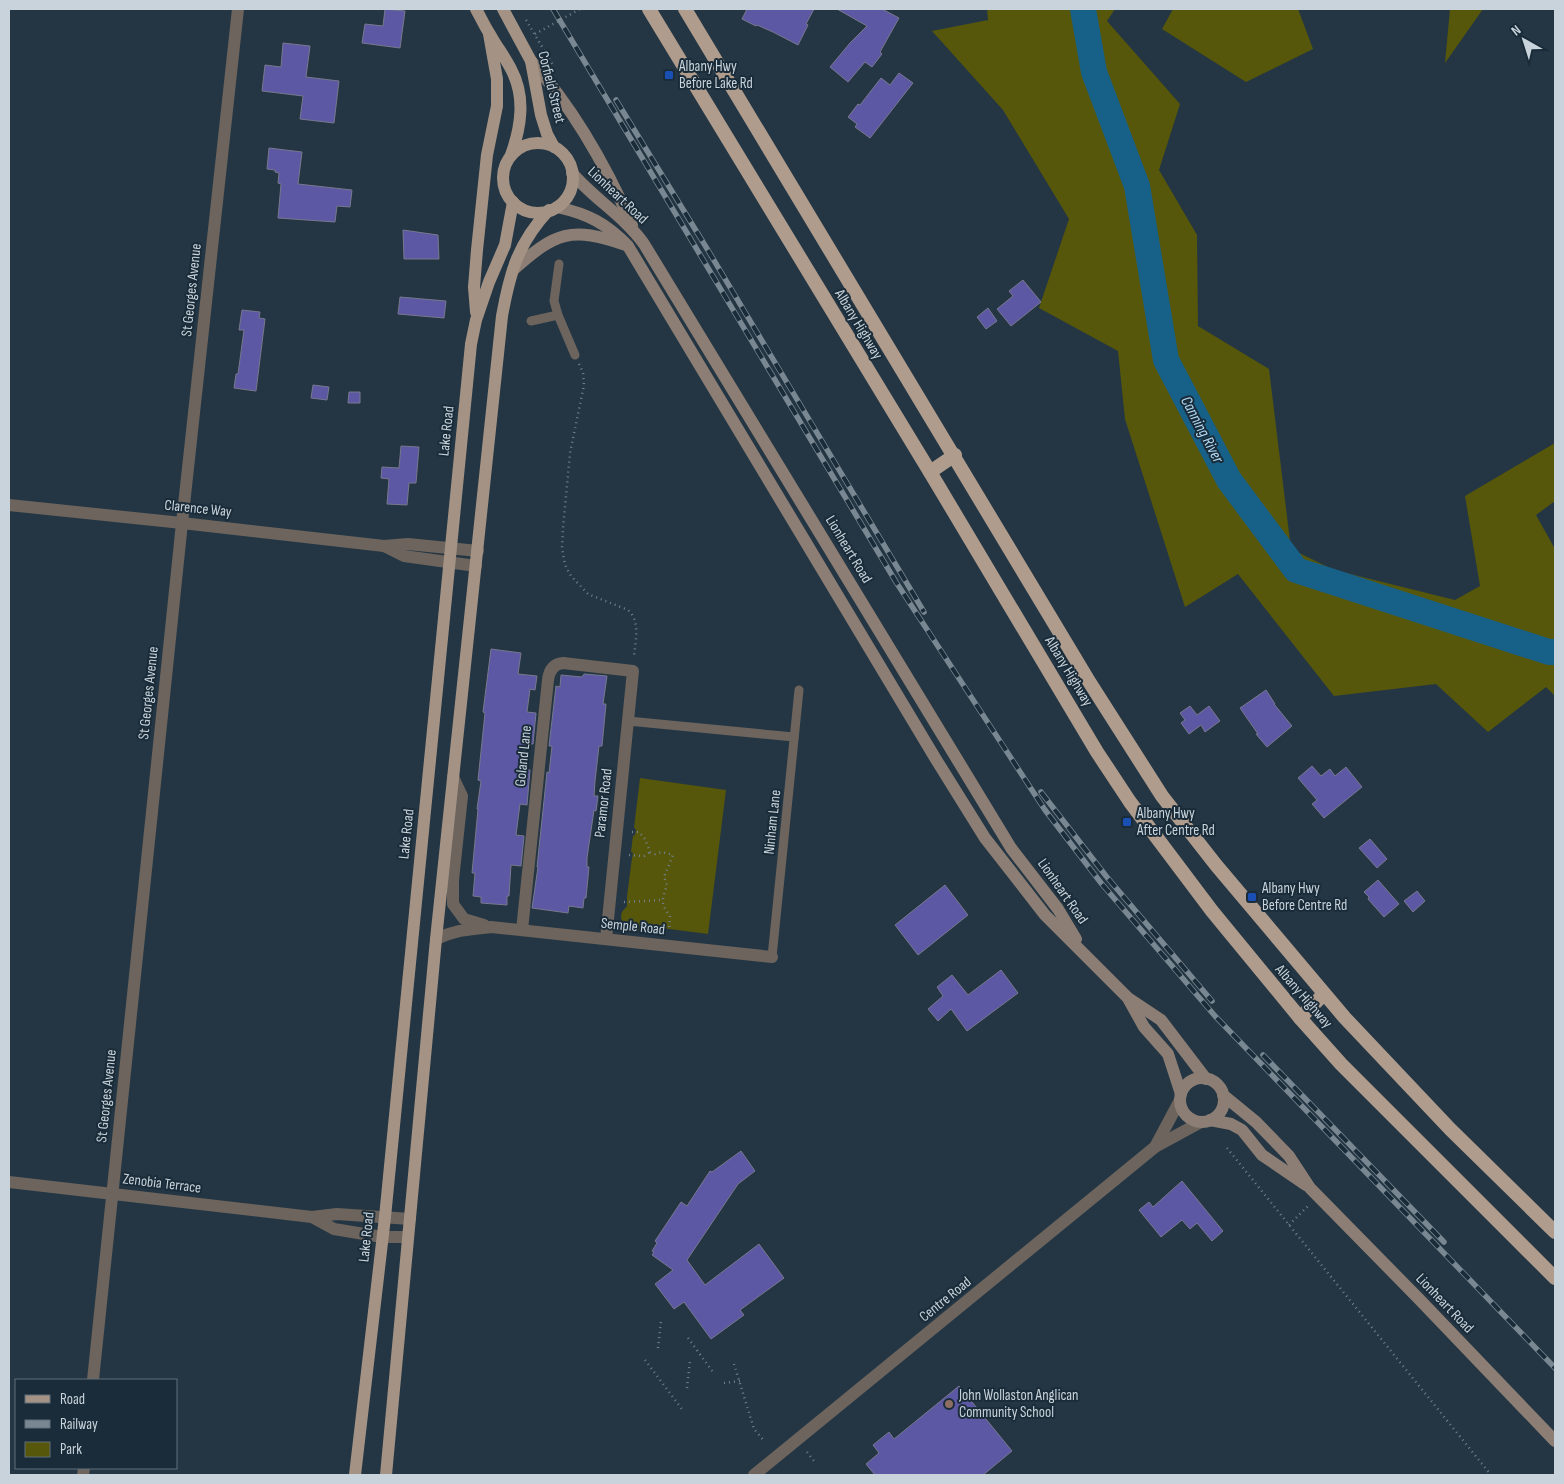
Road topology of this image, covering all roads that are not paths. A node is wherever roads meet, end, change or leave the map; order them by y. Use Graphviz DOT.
graph roads {
  1 [pos="238,9"];
  2 [pos="476,9"];
  3 [pos="503,9"];
  4 [pos="649,9"];
  5 [pos="685,9"];
  6 [pos="489,34"];
  7 [pos="531,61"];
  8 [pos="554,147"];
  9 [pos="512,155"];
  10 [pos="572,173"];
  11 [pos="513,202"];
  12 [pos="553,208"];
  13 [pos="634,230"];
  14 [pos="628,246"];
  15 [pos="559,264"];
  16 [pos="513,270"];
  17 [pos="558,315"];
  18 [pos="476,320"];
  19 [pos="531,321"];
  20 [pos="575,355"];
  21 [pos="954,455"];
  22 [pos="930,472"];
  23 [pos="9,505"];
  24 [pos="182,523"];
  25 [pos="384,546"];
  26 [pos="451,548"];
  27 [pos="478,551"];
  28 [pos="449,563"];
  29 [pos="476,566"];
  30 [pos="633,671"];
  31 [pos="799,690"];
  32 [pos="628,721"];
  33 [pos="794,737"];
  34 [pos="453,777"];
  35 [pos="491,927"];
  36 [pos="522,930"];
  37 [pos="436,939"];
  38 [pos="606,939"];
  39 [pos="1084,953"];
  40 [pos="772,957"];
  41 [pos="1324,994"];
  42 [pos="1128,998"];
  43 [pos="1300,1018"];
  44 [pos="1206,1079"];
  45 [pos="1223,1095"];
  46 [pos="1181,1097"];
  47 [pos="1206,1121"];
  48 [pos="1155,1147"];
  49 [pos="9,1182"];
  50 [pos="1314,1192"];
  51 [pos="113,1193"];
  52 [pos="312,1217"];
  53 [pos="384,1217"];
  54 [pos="410,1219"];
  55 [pos="1555,1232"];
  56 [pos="382,1237"];
  57 [pos="408,1237"];
  58 [pos="1555,1278"];
  59 [pos="93,1379"];
  60 [pos="1555,1441"];
  61 [pos="355,1475"];
  62 [pos="386,1475"];
  63 [pos="754,1475"];
  1 -- 24 [label="street, St Georges Avenue"];
  2 -- 6 [label="main road"];
  3 -- 7 [label="main road, Corfield Street"];
  4 -- 22 [label="highway, Albany Highway"];
  5 -- 21 [label="highway, Albany Highway"];
  6 -- 9 [label="main road"];
  6 -- 18 [label="main road"];
  7 -- 8 [label="main road, Corfield Street"];
  7 -- 13 [label="main road"];
  8 -- 9 [label="main road"];
  8 -- 10 [label="main road"];
  9 -- 11 [label="main road"];
  10 -- 12 [label="main road"];
  10 -- 13 [label="main road, Lionheart Road"];
  11 -- 12 [label="main road"];
  11 -- 18 [label="main road, Lake Road"];
  12 -- 14 [label="main road, Lionheart Road"];
  12 -- 16 [label="main road"];
  13 -- 39 [label="main road, Lionheart Road"];
  14 -- 16 [label="main road"];
  14 -- 39 [label="main road, Lionheart Road"];
  15 -- 17 [label="lane"];
  16 -- 27 [label="main road"];
  17 -- 19 [label="lane"];
  17 -- 20 [label="lane"];
  18 -- 26 [label="main road, Lake Road"];
  21 -- 22 [label="highway"];
  21 -- 41 [label="highway, Albany Highway"];
  22 -- 43 [label="highway, Albany Highway"];
  23 -- 24 [label="street, Clarence Way"];
  24 -- 25 [label="street, Clarence Way"];
  24 -- 51 [label="street, St Georges Avenue"];
  25 -- 26 [label="street, Clarence Way"];
  25 -- 28 [label="street, Clarence Way"];
  26 -- 27 [label="street, Clarence Way"];
  26 -- 28 [label="main road, Lake Road"];
  27 -- 29 [label="main road"];
  28 -- 29 [label="street, Clarence Way"];
  28 -- 53 [label="main road, Lake Road"];
  29 -- 34 [label="main road"];
  30 -- 32 [label="street, Paramor Road"];
  30 -- 36 [label="street, Goland Lane"];
  31 -- 33 [label="lane, Ninham Lane"];
  32 -- 33 [label="lane"];
  32 -- 38 [label="street, Paramor Road"];
  33 -- 40 [label="lane, Ninham Lane"];
  34 -- 35 [label="street, Semple Road"];
  34 -- 37 [label="main road"];
  35 -- 36 [label="street, Semple Road"];
  35 -- 37 [label="street, Semple Road"];
  36 -- 38 [label="street, Semple Road"];
  37 -- 54 [label="main road"];
  38 -- 40 [label="street, Semple Road"];
  39 -- 42 [label="main road, Lionheart Road"];
  41 -- 43 [label="highway"];
  41 -- 55 [label="highway, Albany Highway"];
  42 -- 44 [label="main road, Lionheart Road"];
  42 -- 46 [label="main road, Lionheart Road"];
  43 -- 58 [label="highway, Albany Highway"];
  44 -- 45 [label="main road"];
  44 -- 46 [label="main road"];
  45 -- 47 [label="main road"];
  45 -- 50 [label="main road, Lionheart Road"];
  46 -- 47 [label="main road"];
  46 -- 48 [label="street, Centre Road"];
  47 -- 48 [label="street, Centre Road"];
  47 -- 50 [label="main road, Lionheart Road"];
  48 -- 63 [label="street, Centre Road"];
  49 -- 51 [label="street, Zenobia Terrace"];
  50 -- 60 [label="main road, Lionheart Road"];
  51 -- 52 [label="street, Zenobia Terrace"];
  51 -- 59 [label="street, St Georges Avenue"];
  52 -- 53 [label="street, Zenobia Terrace"];
  52 -- 56 [label="street, Zenobia Terrace"];
  53 -- 54 [label="street, Zenobia Terrace"];
  53 -- 56 [label="main road, Lake Road"];
  54 -- 57 [label="main road"];
  56 -- 57 [label="street, Zenobia Terrace"];
  56 -- 61 [label="main road, Lake Road"];
  57 -- 62 [label="main road"];
}
